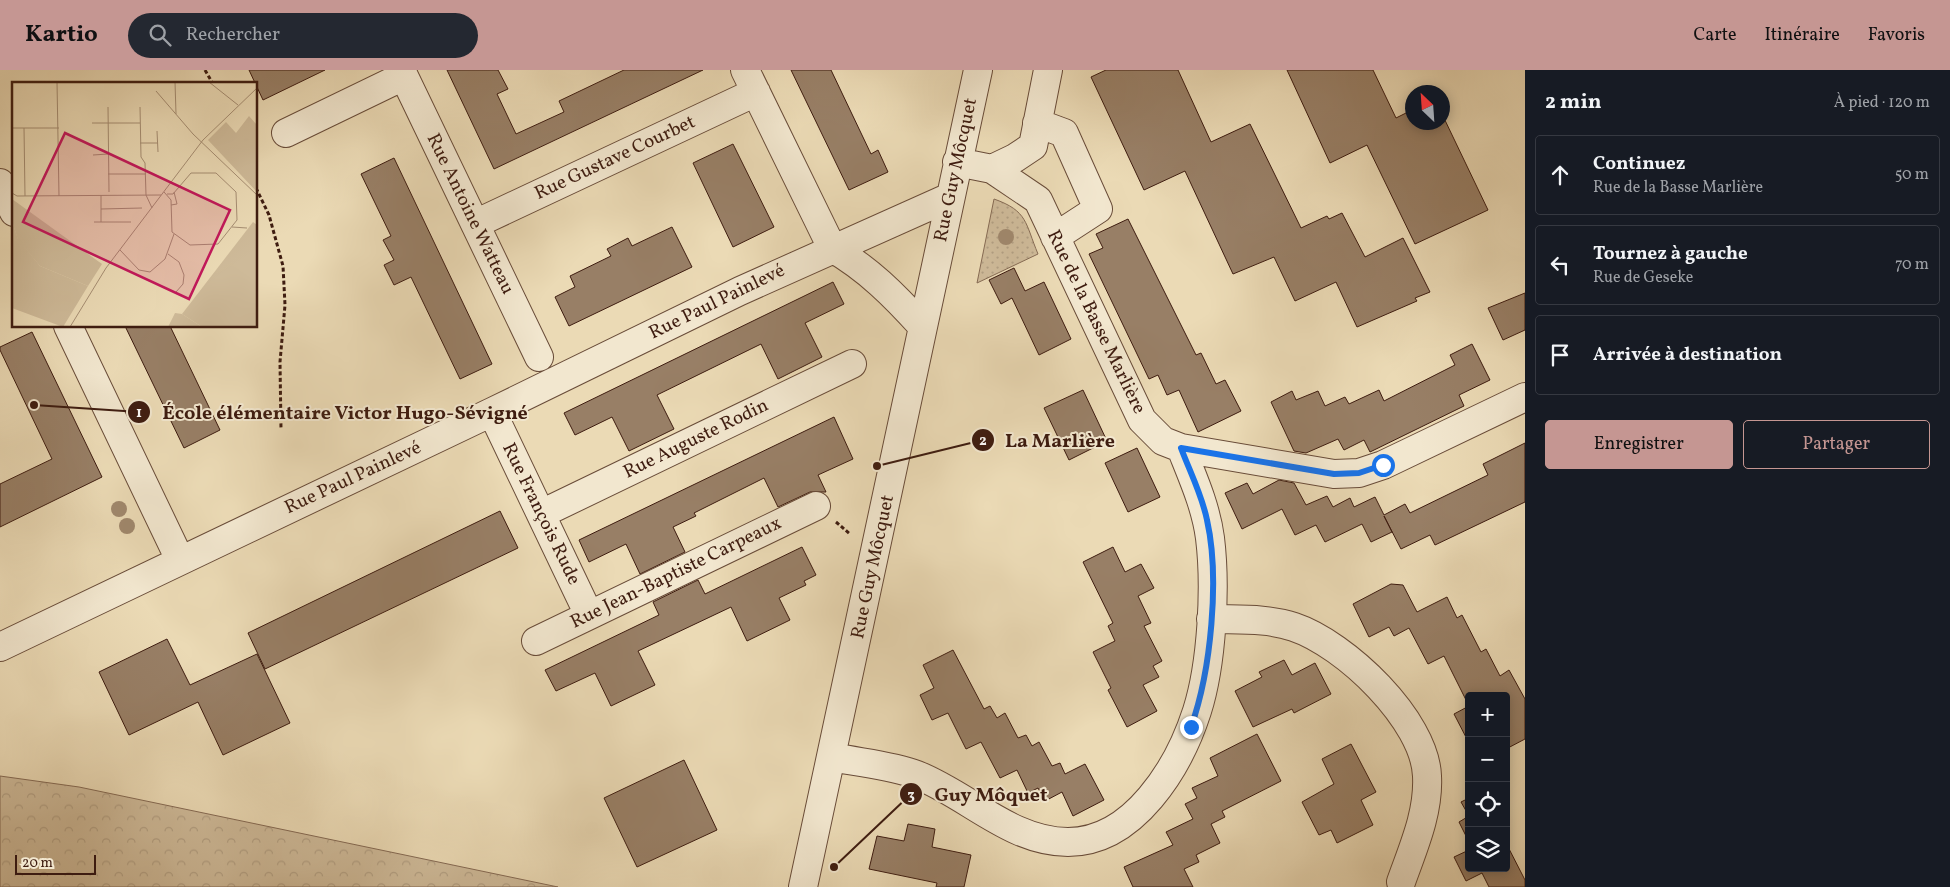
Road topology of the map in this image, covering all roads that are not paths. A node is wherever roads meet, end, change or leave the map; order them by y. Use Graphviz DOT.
graph roads {
  1 [pos="978,70"];
  2 [pos="1048,70"];
  3 [pos="402,73"];
  4 [pos="750,81"];
  5 [pos="1037,123"];
  6 [pos="286,133"];
  7 [pos="957,162"];
  8 [pos="992,169"];
  9 [pos="0,184"];
  10 [pos="950,196"];
  11 [pos="12,208"];
  12 [pos="475,224"];
  13 [pos="1055,237"];
  14 [pos="832,248"];
  15 [pos="922,326"];
  16 [pos="69,328"];
  17 [pos="540,357"];
  18 [pos="852,364"];
  19 [pos="1525,397"];
  20 [pos="492,412"];
  21 [pos="1181,448"];
  22 [pos="816,506"];
  23 [pos="541,514"];
  24 [pos="180,560"];
  25 [pos="589,615"];
  26 [pos="1211,619"];
  27 [pos="536,641"];
  28 [pos="0,647"];
  29 [pos="832,757"];
  30 [pos="1401,882"];
  31 [pos="804,887"];
  1 -- 7 [label="street, Rue Guy Môcquet"];
  2 -- 5 [label="street"];
  3 -- 6 [label="street"];
  3 -- 12 [label="street, Rue Antoine Watteau"];
  4 -- 12 [label="street, Rue Gustave Courbet"];
  4 -- 14 [label="street"];
  5 -- 8 [label="street"];
  5 -- 13 [label="street"];
  7 -- 8 [label="street, Rue de la Basse Marlière"];
  7 -- 10 [label="street, Rue Guy Môcquet"];
  8 -- 13 [label="street, Rue de la Basse Marlière"];
  9 -- 11 [label="street"];
  10 -- 14 [label="street, Rue Paul Painlevé"];
  10 -- 15 [label="street, Rue Guy Môcquet"];
  12 -- 17 [label="street, Rue Antoine Watteau"];
  13 -- 21 [label="street, Rue de la Basse Marlière"];
  14 -- 15 [label="street"];
  14 -- 20 [label="street, Rue Paul Painlevé"];
  15 -- 29 [label="street, Rue Guy Môcquet"];
  16 -- 24 [label="street"];
  18 -- 23 [label="street, Rue Auguste Rodin"];
  19 -- 21 [label="street, Rue de la Basse Marlière"];
  20 -- 23 [label="street, Rue François Rude"];
  20 -- 24 [label="street, Rue Paul Painlevé"];
  21 -- 26 [label="street"];
  22 -- 25 [label="street, Rue Jean-Baptiste Carpeaux"];
  23 -- 25 [label="street, Rue François Rude"];
  24 -- 28 [label="street, Rue Paul Painlevé"];
  25 -- 27 [label="street, Rue Jean-Baptiste Carpeaux"];
  26 -- 29 [label="street"];
  26 -- 30 [label="street"];
  29 -- 31 [label="street, Rue Guy Môcquet"];
}
